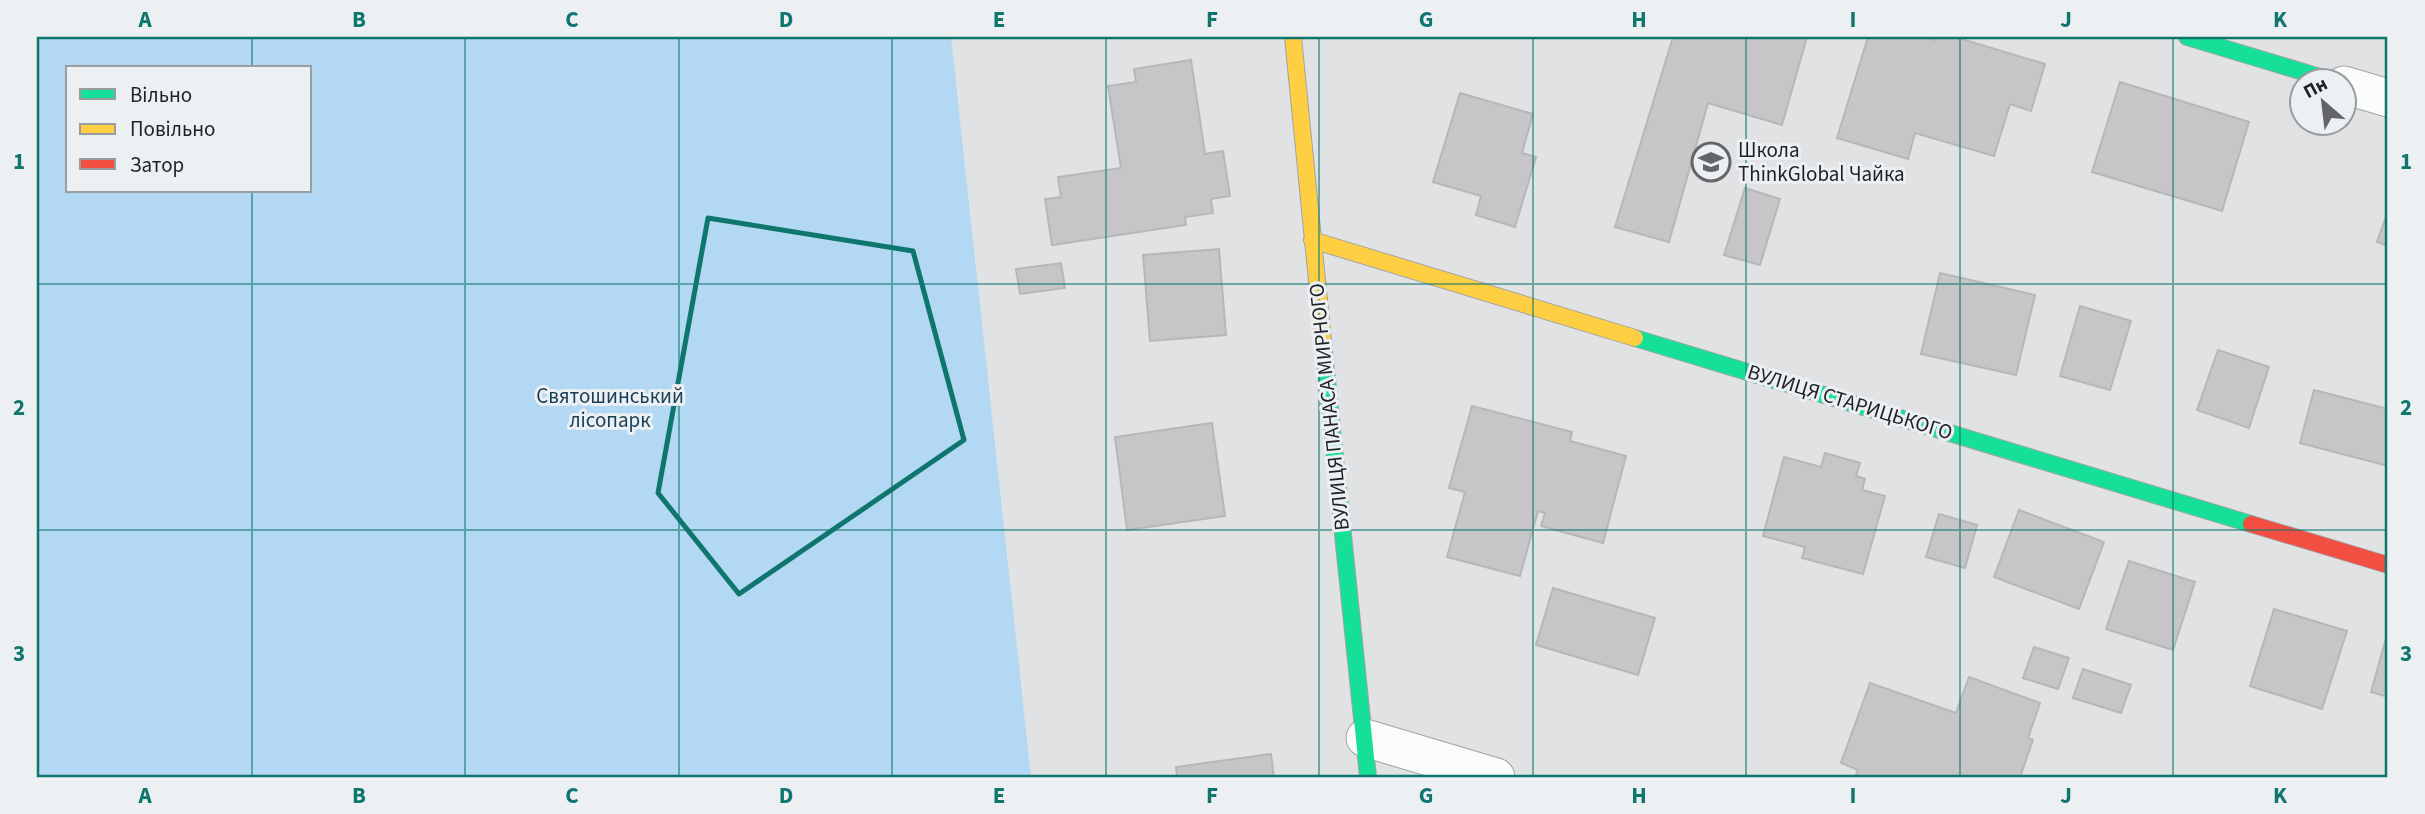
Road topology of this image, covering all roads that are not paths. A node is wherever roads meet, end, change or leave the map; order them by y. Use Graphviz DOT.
graph roads {
  1 [pos="1293,37"];
  2 [pos="2188,37"];
  3 [pos="2288,67"];
  4 [pos="2358,89"];
  5 [pos="2388,98"];
  6 [pos="1311,240"];
  7 [pos="2388,565"];
  8 [pos="1365,738"];
  9 [pos="1368,777"];
  10 [pos="1496,777"];
  1 -- 6 [label="street, ВУЛИЦЯ ПАНАСА МИРНОГО"];
  2 -- 3 [label="street"];
  4 -- 5 [label="street"];
  6 -- 7 [label="street, ВУЛИЦЯ СТАРИЦЬКОГО"];
  6 -- 8 [label="street, ВУЛИЦЯ ПАНАСА МИРНОГО"];
  8 -- 9 [label="street, ВУЛИЦЯ ПАНАСА МИРНОГО"];
  8 -- 10 [label="street"];
}
